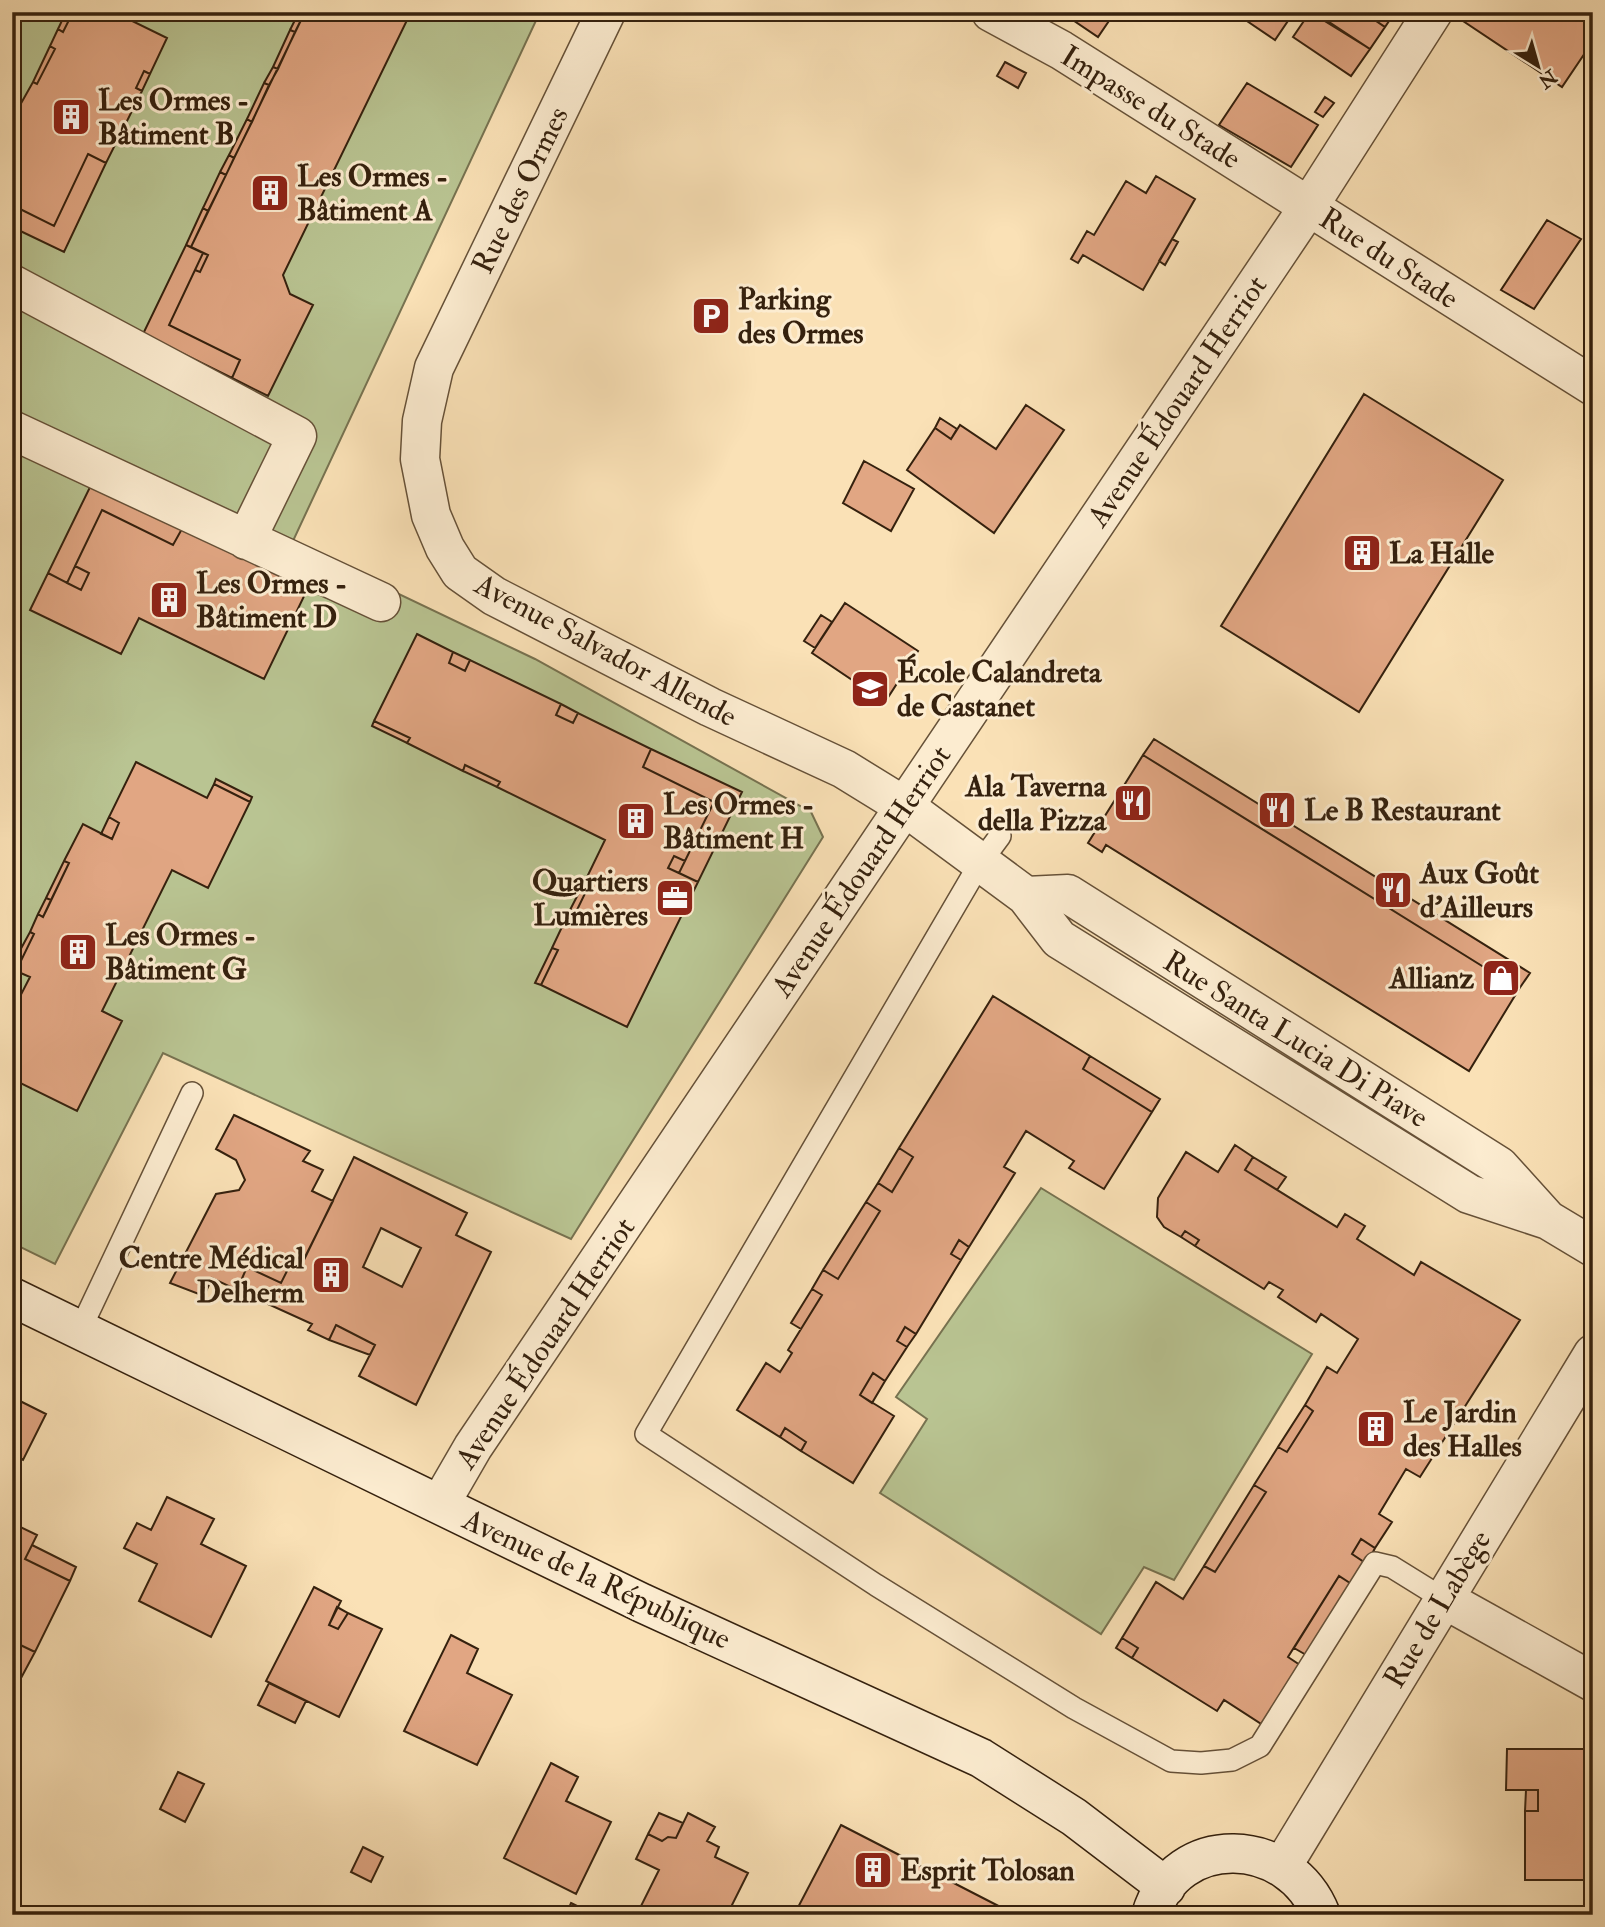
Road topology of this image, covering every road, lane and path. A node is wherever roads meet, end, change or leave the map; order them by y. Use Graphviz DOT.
graph roads {
  1 [pos="606,12"];
  2 [pos="992,12"];
  3 [pos="1433,12"];
  4 [pos="1309,206"];
  5 [pos="12,284"];
  6 [pos="434,368"];
  7 [pos="1593,386"];
  8 [pos="14,431"];
  9 [pos="246,540"];
  10 [pos="381,603"];
  11 [pos="904,806"];
  12 [pos="990,849"];
  13 [pos="191,1093"];
  14 [pos="1593,1247"];
  15 [pos="12,1297"];
  16 [pos="80,1330"];
  17 [pos="1593,1354"];
  18 [pos="440,1504"];
  19 [pos="1442,1598"];
  20 [pos="1593,1682"];
  21 [pos="1283,1865"];
  22 [pos="1158,1901"];
  23 [pos="1321,1915"];
  1 -- 6 [label="street, Rue des Ormes"];
  2 -- 4 [label="street, Impasse du Stade"];
  3 -- 4 [label="street, Rue du Stade"];
  4 -- 7 [label="street, Rue du Stade"];
  4 -- 11 [label="street, Avenue Édouard Herriot"];
  5 -- 9 [label="street"];
  6 -- 11 [label="street, Avenue Salvador Allende"];
  8 -- 9 [label="street"];
  9 -- 10 [label="street"];
  11 -- 12 [label="street, Rue Santa Lucia Di Piave"];
  11 -- 18 [label="street, Avenue Édouard Herriot"];
  12 -- 14 [label="street, Rue Santa Lucia Di Piave"];
  12 -- 19 [label="lane"];
  13 -- 16 [label="lane"];
  15 -- 16 [label="street, Avenue de la République"];
  16 -- 18 [label="street, Avenue de la République"];
  17 -- 19 [label="street, Rue de Labège"];
  18 -- 22 [label="street, Avenue de la République"];
  19 -- 20 [label="street"];
  19 -- 21 [label="street, Rue de Labège"];
  21 -- 22 [label="street"];
  21 -- 23 [label="street"];
}
